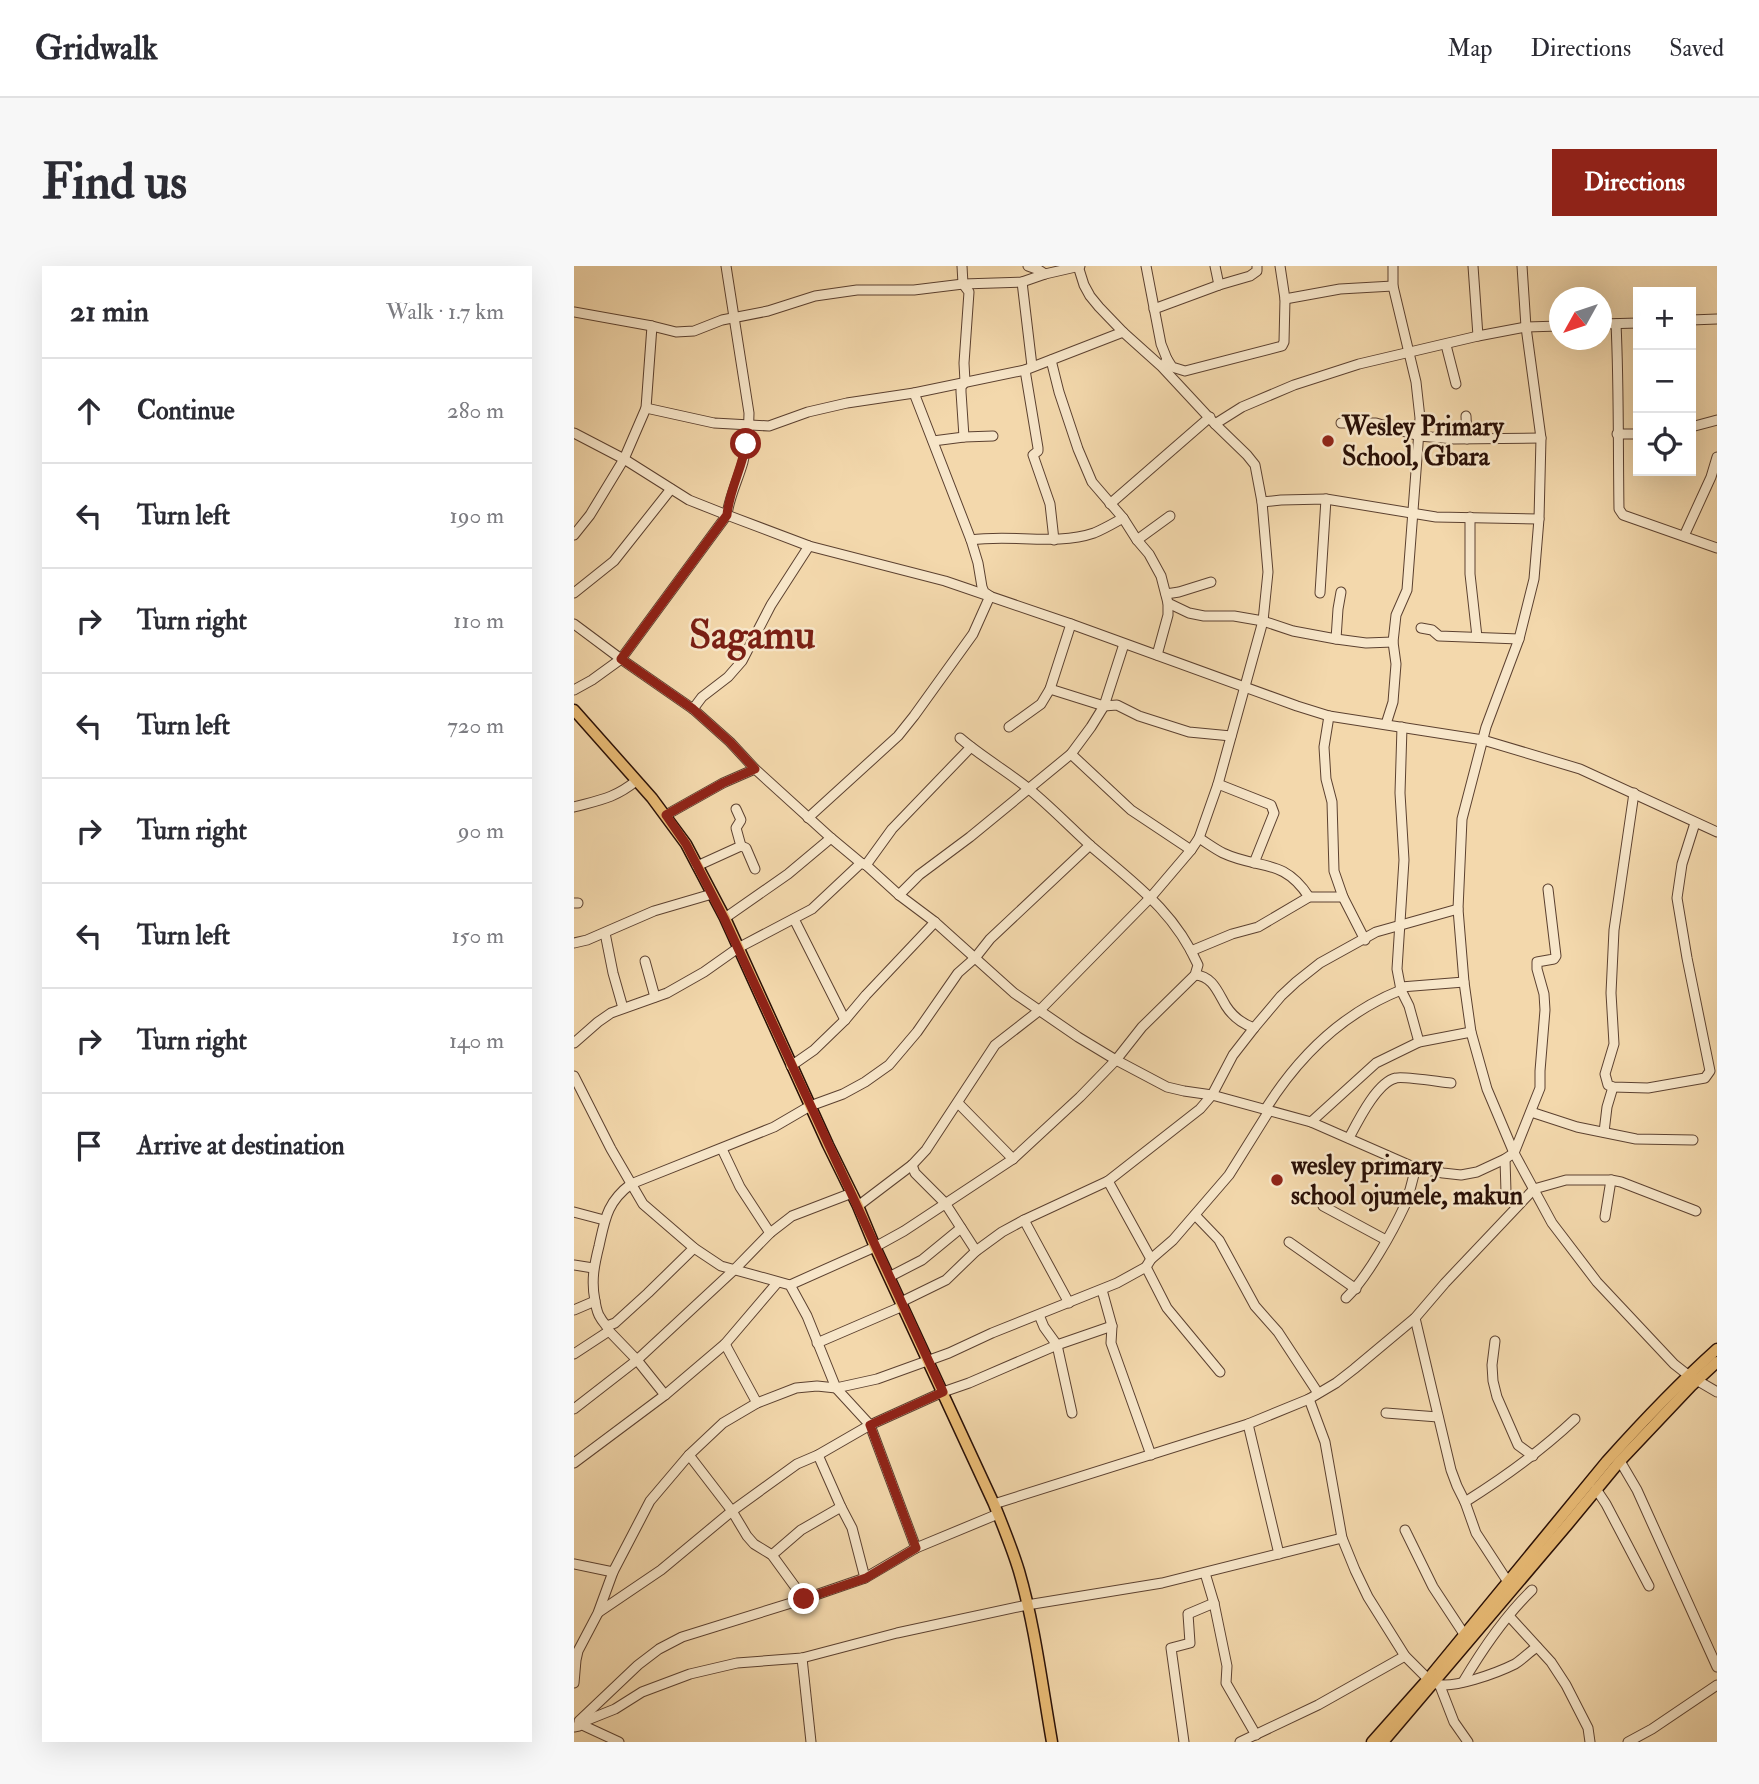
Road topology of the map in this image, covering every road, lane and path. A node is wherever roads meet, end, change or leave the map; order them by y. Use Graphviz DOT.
graph roads {
  1 [pos="726,266"];
  2 [pos="962,266"];
  3 [pos="1028,266"];
  4 [pos="1079,266"];
  5 [pos="1146,266"];
  6 [pos="1215,266"];
  7 [pos="1257,266"];
  8 [pos="1280,266"];
  9 [pos="1393,266"];
  10 [pos="1473,266"];
  11 [pos="1522,266"];
  12 [pos="1045,274"];
  13 [pos="1022,282"];
  14 [pos="962,284"];
  15 [pos="1219,285"];
  16 [pos="1393,286"];
  17 [pos="1285,299"];
  18 [pos="1154,309"];
  19 [pos="574,312"];
  20 [pos="734,319"];
  21 [pos="1717,319"];
  22 [pos="1696,320"];
  23 [pos="1633,323"];
  24 [pos="1612,324"];
  25 [pos="1616,324"];
  26 [pos="652,326"];
  27 [pos="1549,326"];
  28 [pos="1526,327"];
  29 [pos="1123,332"];
  30 [pos="1478,336"];
  31 [pos="1446,345"];
  32 [pos="1408,352"];
  33 [pos="1051,360"];
  34 [pos="1164,363"];
  35 [pos="1029,368"];
  36 [pos="965,382"];
  37 [pos="1456,384"];
  38 [pos="914,393"];
  39 [pos="646,408"];
  40 [pos="1466,416"];
  41 [pos="1717,420"];
  42 [pos="1212,421"];
  43 [pos="1341,423"];
  44 [pos="749,426"];
  45 [pos="1696,426"];
  46 [pos="574,433"];
  47 [pos="1617,434"];
  48 [pos="1633,434"];
  49 [pos="993,436"];
  50 [pos="1419,436"];
  51 [pos="964,437"];
  52 [pos="1541,438"];
  53 [pos="1467,439"];
  54 [pos="933,442"];
  55 [pos="1717,457"];
  56 [pos="624,459"];
  57 [pos="671,489"];
  58 [pos="1326,499"];
  59 [pos="1262,502"];
  60 [pos="1110,504"];
  61 [pos="1412,514"];
  62 [pos="727,515"];
  63 [pos="1170,516"];
  64 [pos="1123,517"];
  65 [pos="1470,517"];
  66 [pos="1539,519"];
  67 [pos="574,536"];
  68 [pos="1684,536"];
  69 [pos="971,540"];
  70 [pos="1054,540"];
  71 [pos="1137,540"];
  72 [pos="809,546"];
  73 [pos="1717,548"];
  74 [pos="1212,582"];
  75 [pos="1341,592"];
  76 [pos="574,593"];
  77 [pos="1320,593"];
  78 [pos="990,596"];
  79 [pos="1167,598"];
  80 [pos="1262,621"];
  81 [pos="574,624"];
  82 [pos="1071,624"];
  83 [pos="1421,628"];
  84 [pos="1477,637"];
  85 [pos="1336,639"];
  86 [pos="1519,639"];
  87 [pos="1393,642"];
  88 [pos="1124,644"];
  89 [pos="1157,655"];
  90 [pos="621,659"];
  91 [pos="1244,687"];
  92 [pos="574,690"];
  93 [pos="1050,690"];
  94 [pos="1104,706"];
  95 [pos="693,709"];
  96 [pos="575,714"];
  97 [pos="1329,716"];
  98 [pos="1385,724"];
  99 [pos="1009,727"];
  100 [pos="1402,727"];
  101 [pos="1231,736"];
  102 [pos="960,738"];
  103 [pos="1483,740"];
  104 [pos="971,747"];
  105 [pos="1071,754"];
  106 [pos="755,769"];
  107 [pos="636,780"];
  108 [pos="1218,784"];
  109 [pos="1029,789"];
  110 [pos="1633,793"];
  111 [pos="574,807"];
  112 [pos="736,809"];
  113 [pos="666,815"];
  114 [pos="808,818"];
  115 [pos="1695,823"];
  116 [pos="1717,832"];
  117 [pos="831,838"];
  118 [pos="1199,838"];
  119 [pos="1090,845"];
  120 [pos="741,846"];
  121 [pos="1191,850"];
  122 [pos="1254,863"];
  123 [pos="864,864"];
  124 [pos="697,866"];
  125 [pos="755,869"];
  126 [pos="1548,889"];
  127 [pos="712,894"];
  128 [pos="899,895"];
  129 [pos="1151,897"];
  130 [pos="1309,897"];
  131 [pos="1343,897"];
  132 [pos="1458,909"];
  133 [pos="724,918"];
  134 [pos="794,919"];
  135 [pos="935,922"];
  136 [pos="1399,925"];
  137 [pos="605,933"];
  138 [pos="1365,940"];
  139 [pos="574,943"];
  140 [pos="738,948"];
  141 [pos="1191,951"];
  142 [pos="975,958"];
  143 [pos="645,961"];
  144 [pos="1195,975"];
  145 [pos="1464,982"];
  146 [pos="1401,988"];
  147 [pos="655,997"];
  148 [pos="624,1009"];
  149 [pos="1040,1010"];
  150 [pos="845,1020"];
  151 [pos="1254,1028"];
  152 [pos="1471,1032"];
  153 [pos="574,1042"];
  154 [pos="1419,1042"];
  155 [pos="1116,1060"];
  156 [pos="792,1066"];
  157 [pos="574,1076"];
  158 [pos="1451,1083"];
  159 [pos="1613,1087"];
  160 [pos="1212,1095"];
  161 [pos="958,1103"];
  162 [pos="810,1106"];
  163 [pos="1267,1111"];
  164 [pos="1531,1112"];
  165 [pos="1311,1122"];
  166 [pos="1604,1132"];
  167 [pos="1349,1138"];
  168 [pos="1693,1140"];
  169 [pos="722,1149"];
  170 [pos="1514,1153"];
  171 [pos="1013,1159"];
  172 [pos="1505,1160"];
  173 [pos="912,1165"];
  174 [pos="1416,1168"];
  175 [pos="1611,1180"];
  176 [pos="1108,1181"];
  177 [pos="631,1184"];
  178 [pos="1534,1189"];
  179 [pos="1506,1192"];
  180 [pos="852,1193"];
  181 [pos="945,1203"];
  182 [pos="858,1206"];
  183 [pos="1323,1206"];
  184 [pos="574,1212"];
  185 [pos="1696,1212"];
  186 [pos="1195,1215"];
  187 [pos="1605,1217"];
  188 [pos="604,1220"];
  189 [pos="1024,1220"];
  190 [pos="961,1228"];
  191 [pos="770,1233"];
  192 [pos="1386,1240"];
  193 [pos="1289,1242"];
  194 [pos="875,1247"];
  195 [pos="694,1248"];
  196 [pos="976,1251"];
  197 [pos="1149,1263"];
  198 [pos="574,1265"];
  199 [pos="593,1268"];
  200 [pos="734,1270"];
  201 [pos="889,1277"];
  202 [pos="777,1283"];
  203 [pos="790,1285"];
  204 [pos="1356,1289"];
  205 [pos="1102,1290"];
  206 [pos="1346,1298"];
  207 [pos="595,1301"];
  208 [pos="1069,1303"];
  209 [pos="902,1304"];
  210 [pos="574,1310"];
  211 [pos="1039,1315"];
  212 [pos="1415,1318"];
  213 [pos="1112,1326"];
  214 [pos="608,1328"];
  215 [pos="1495,1341"];
  216 [pos="817,1343"];
  217 [pos="725,1344"];
  218 [pos="1057,1345"];
  219 [pos="1717,1349"];
  220 [pos="574,1354"];
  221 [pos="637,1360"];
  222 [pos="928,1361"];
  223 [pos="1717,1363"];
  224 [pos="1220,1372"];
  225 [pos="1693,1378"];
  226 [pos="836,1388"];
  227 [pos="943,1392"];
  228 [pos="1717,1392"];
  229 [pos="666,1395"];
  230 [pos="1314,1396"];
  231 [pos="757,1403"];
  232 [pos="574,1409"];
  233 [pos="1072,1413"];
  234 [pos="1387,1413"];
  235 [pos="1438,1418"];
  236 [pos="1576,1419"];
  237 [pos="1248,1424"];
  238 [pos="870,1425"];
  239 [pos="689,1455"];
  240 [pos="818,1455"];
  241 [pos="1152,1455"];
  242 [pos="1532,1456"];
  243 [pos="1619,1461"];
  244 [pos="574,1463"];
  245 [pos="1596,1489"];
  246 [pos="1465,1502"];
  247 [pos="841,1507"];
  248 [pos="996,1509"];
  249 [pos="732,1511"];
  250 [pos="1405,1530"];
  251 [pos="1342,1538"];
  252 [pos="916,1548"];
  253 [pos="1279,1553"];
  254 [pos="772,1555"];
  255 [pos="574,1564"];
  256 [pos="613,1572"];
  257 [pos="1205,1573"];
  258 [pos="866,1578"];
  259 [pos="1508,1582"];
  260 [pos="1649,1586"];
  261 [pos="1532,1590"];
  262 [pos="804,1599"];
  263 [pos="1214,1603"];
  264 [pos="1027,1605"];
  265 [pos="598,1613"];
  266 [pos="1509,1616"];
  267 [pos="1464,1634"];
  268 [pos="1538,1647"];
  269 [pos="1405,1656"];
  270 [pos="802,1658"];
  271 [pos="1717,1667"];
  272 [pos="1463,1682"];
  273 [pos="1434,1683"];
  274 [pos="574,1684"];
  275 [pos="1717,1685"];
  276 [pos="576,1722"];
  277 [pos="1256,1735"];
  278 [pos="1587,1741"];
  279 [pos="619,1742"];
  280 [pos="811,1742"];
  281 [pos="1052,1742"];
  282 [pos="1184,1742"];
  283 [pos="1240,1742"];
  284 [pos="1372,1742"];
  285 [pos="1383,1742"];
  286 [pos="1466,1742"];
  287 [pos="1628,1742"];
  1 -- 20 [label="street"];
  2 -- 14 [label="street"];
  3 -- 12 [label="street"];
  4 -- 12 [label="street"];
  4 -- 29 [label="street"];
  5 -- 18 [label="street"];
  6 -- 15 [label="street"];
  7 -- 15 [label="street"];
  8 -- 17 [label="street"];
  9 -- 16 [label="street"];
  10 -- 30 [label="street"];
  11 -- 28 [label="street"];
  12 -- 13 [label="street"];
  13 -- 14 [label="street"];
  13 -- 35 [label="street"];
  14 -- 20 [label="street"];
  14 -- 36 [label="street"];
  15 -- 18 [label="street"];
  16 -- 17 [label="street"];
  16 -- 32 [label="street"];
  17 -- 34 [label="street"];
  18 -- 34 [label="street"];
  19 -- 26 [label="street"];
  20 -- 26 [label="street"];
  20 -- 44 [label="street"];
  21 -- 22 [label="street"];
  23 -- 25 [label="street"];
  24 -- 25 [label="street"];
  25 -- 47 [label="street"];
  26 -- 39 [label="street"];
  27 -- 28 [label="street"];
  28 -- 30 [label="street"];
  28 -- 52 [label="street"];
  29 -- 33 [label="street"];
  29 -- 34 [label="street"];
  30 -- 31 [label="street"];
  31 -- 32 [label="street"];
  31 -- 37 [label="street"];
  32 -- 42 [label="street"];
  32 -- 50 [label="street"];
  33 -- 35 [label="street"];
  33 -- 60 [label="street"];
  34 -- 42 [label="street"];
  35 -- 36 [label="street"];
  35 -- 70 [label="street"];
  36 -- 38 [label="street"];
  36 -- 51 [label="street"];
  38 -- 44 [label="street"];
  38 -- 54 [label="street"];
  39 -- 44 [label="street"];
  39 -- 56 [label="street"];
  40 -- 53 [label="street"];
  41 -- 45 [label="street"];
  42 -- 59 [label="street"];
  42 -- 60 [label="street"];
  43 -- 50 [label="street"];
  44 -- 62 [label="street"];
  46 -- 56 [label="street"];
  47 -- 48 [label="street"];
  47 -- 68 [label="street"];
  49 -- 51 [label="street"];
  50 -- 53 [label="street"];
  50 -- 61 [label="street"];
  51 -- 54 [label="street"];
  52 -- 53 [label="street"];
  52 -- 66 [label="street"];
  54 -- 69 [label="street"];
  55 -- 68 [label="street"];
  56 -- 57 [label="street"];
  56 -- 67 [label="street"];
  57 -- 62 [label="street"];
  57 -- 76 [label="street"];
  58 -- 59 [label="street"];
  58 -- 61 [label="street"];
  58 -- 77 [label="street"];
  59 -- 80 [label="street"];
  60 -- 64 [label="street"];
  61 -- 65 [label="street"];
  61 -- 87 [label="street"];
  62 -- 72 [label="street"];
  62 -- 90 [label="street"];
  63 -- 71 [label="street"];
  64 -- 70 [label="street"];
  64 -- 71 [label="street"];
  65 -- 66 [label="street"];
  65 -- 84 [label="street"];
  66 -- 86 [label="street"];
  68 -- 73 [label="street"];
  69 -- 70 [label="street"];
  69 -- 78 [label="street"];
  71 -- 79 [label="street"];
  72 -- 78 [label="street"];
  72 -- 95 [label="street"];
  74 -- 79 [label="street"];
  75 -- 85 [label="street"];
  78 -- 82 [label="street"];
  78 -- 114 [label="street"];
  79 -- 80 [label="street"];
  79 -- 89 [label="street"];
  80 -- 85 [label="street"];
  80 -- 91 [label="street"];
  81 -- 90 [label="street"];
  82 -- 88 [label="street"];
  82 -- 93 [label="street"];
  83 -- 84 [label="street"];
  84 -- 86 [label="street"];
  85 -- 87 [label="street"];
  86 -- 103 [label="street"];
  87 -- 98 [label="street"];
  88 -- 89 [label="street"];
  88 -- 94 [label="street"];
  89 -- 91 [label="street"];
  90 -- 92 [label="street"];
  90 -- 95 [label="street"];
  91 -- 97 [label="street"];
  91 -- 101 [label="street"];
  93 -- 94 [label="street"];
  93 -- 99 [label="street"];
  94 -- 101 [label="street"];
  94 -- 105 [label="street"];
  95 -- 106 [label="street"];
  96 -- 107 [label="main road"];
  97 -- 98 [label="street"];
  97 -- 131 [label="street"];
  98 -- 100 [label="street"];
  100 -- 103 [label="street"];
  100 -- 136 [label="street"];
  101 -- 108 [label="street"];
  102 -- 104 [label="street"];
  103 -- 110 [label="street"];
  103 -- 132 [label="street"];
  104 -- 109 [label="street"];
  104 -- 123 [label="street"];
  105 -- 109 [label="street"];
  105 -- 121 [label="street"];
  106 -- 113 [label="street"];
  106 -- 114 [label="street"];
  107 -- 111 [label="street"];
  107 -- 113 [label="main road"];
  108 -- 118 [label="street"];
  108 -- 122 [label="street"];
  109 -- 119 [label="street"];
  109 -- 128 [label="street"];
  110 -- 115 [label="street"];
  110 -- 159 [label="street"];
  112 -- 120 [label="street"];
  113 -- 124 [label="main road"];
  114 -- 117 [label="street"];
  115 -- 116 [label="street"];
  115 -- 159 [label="street"];
  117 -- 123 [label="street"];
  117 -- 133 [label="street"];
  118 -- 121 [label="street"];
  118 -- 122 [label="street"];
  119 -- 129 [label="street"];
  119 -- 142 [label="street"];
  120 -- 124 [label="street"];
  120 -- 125 [label="street"];
  121 -- 129 [label="street"];
  122 -- 130 [label="street"];
  123 -- 128 [label="street"];
  123 -- 134 [label="street"];
  124 -- 127 [label="main road"];
  126 -- 164 [label="street"];
  127 -- 133 [label="main road"];
  127 -- 137 [label="street"];
  128 -- 135 [label="street"];
  129 -- 141 [label="street"];
  129 -- 149 [label="street"];
  130 -- 131 [label="street"];
  130 -- 141 [label="street"];
  131 -- 138 [label="street"];
  132 -- 136 [label="street"];
  132 -- 145 [label="street"];
  133 -- 140 [label="main road"];
  134 -- 140 [label="street"];
  134 -- 150 [label="street"];
  135 -- 142 [label="street"];
  135 -- 150 [label="street"];
  136 -- 138 [label="street"];
  136 -- 146 [label="street"];
  137 -- 139 [label="street"];
  137 -- 148 [label="street"];
  138 -- 151 [label="street"];
  140 -- 147 [label="street"];
  140 -- 156 [label="main road"];
  141 -- 144 [label="street"];
  142 -- 149 [label="street"];
  142 -- 162 [label="street"];
  143 -- 147 [label="street"];
  144 -- 151 [label="street"];
  144 -- 155 [label="street"];
  145 -- 146 [label="street"];
  145 -- 152 [label="street"];
  146 -- 154 [label="street"];
  146 -- 163 [label="street"];
  147 -- 148 [label="street"];
  148 -- 153 [label="street"];
  149 -- 155 [label="street"];
  149 -- 161 [label="street"];
  150 -- 156 [label="street"];
  151 -- 160 [label="street"];
  152 -- 154 [label="street"];
  152 -- 170 [label="street"];
  154 -- 165 [label="street"];
  155 -- 160 [label="street"];
  155 -- 171 [label="street"];
  156 -- 162 [label="main road"];
  157 -- 177 [label="street"];
  158 -- 167 [label="street"];
  159 -- 166 [label="street"];
  160 -- 163 [label="street"];
  160 -- 176 [label="street"];
  161 -- 171 [label="street"];
  161 -- 173 [label="street"];
  162 -- 169 [label="street"];
  162 -- 180 [label="main road"];
  163 -- 165 [label="street"];
  163 -- 186 [label="street"];
  164 -- 166 [label="street"];
  164 -- 170 [label="street"];
  165 -- 167 [label="street"];
  166 -- 168 [label="street"];
  167 -- 174 [label="street"];
  169 -- 177 [label="street"];
  169 -- 191 [label="street"];
  170 -- 172 [label="street"];
  170 -- 178 [label="street"];
  171 -- 181 [label="street"];
  172 -- 174 [label="street"];
  172 -- 179 [label="street"];
  173 -- 181 [label="street"];
  173 -- 182 [label="street"];
  174 -- 192 [label="street"];
  175 -- 178 [label="street"];
  175 -- 185 [label="street"];
  175 -- 187 [label="street"];
  176 -- 189 [label="street"];
  176 -- 197 [label="street"];
  177 -- 188 [label="street"];
  177 -- 195 [label="street"];
  178 -- 212 [label="street"];
  178 -- 225 [label="street"];
  180 -- 182 [label="main road"];
  180 -- 191 [label="street"];
  181 -- 190 [label="street"];
  181 -- 194 [label="street"];
  182 -- 194 [label="main road"];
  183 -- 192 [label="street"];
  184 -- 188 [label="street"];
  186 -- 197 [label="street"];
  186 -- 230 [label="street"];
  188 -- 199 [label="street"];
  189 -- 196 [label="street"];
  189 -- 208 [label="street"];
  190 -- 196 [label="street"];
  190 -- 201 [label="street"];
  191 -- 200 [label="street"];
  192 -- 204 [label="street"];
  193 -- 204 [label="street"];
  194 -- 201 [label="main road"];
  194 -- 203 [label="street"];
  195 -- 200 [label="street"];
  195 -- 214 [label="street"];
  196 -- 209 [label="street"];
  197 -- 205 [label="street"];
  197 -- 224 [label="street"];
  198 -- 199 [label="street"];
  199 -- 207 [label="street"];
  200 -- 202 [label="street"];
  200 -- 221 [label="street"];
  201 -- 209 [label="main road"];
  202 -- 203 [label="street"];
  202 -- 217 [label="street"];
  203 -- 216 [label="street"];
  204 -- 206 [label="street"];
  205 -- 208 [label="street"];
  205 -- 213 [label="street"];
  207 -- 210 [label="street"];
  207 -- 214 [label="street"];
  208 -- 211 [label="street"];
  209 -- 216 [label="street"];
  209 -- 222 [label="main road"];
  211 -- 218 [label="street"];
  211 -- 222 [label="street"];
  212 -- 230 [label="street"];
  212 -- 235 [label="street"];
  213 -- 218 [label="street"];
  213 -- 241 [label="street"];
  214 -- 220 [label="street"];
  214 -- 221 [label="street"];
  215 -- 242 [label="street"];
  216 -- 226 [label="street"];
  217 -- 229 [label="street"];
  217 -- 231 [label="street"];
  218 -- 227 [label="street"];
  218 -- 233 [label="street"];
  219 -- 225 [label="main road"];
  221 -- 229 [label="street"];
  221 -- 232 [label="street"];
  222 -- 226 [label="street"];
  222 -- 227 [label="main road"];
  223 -- 225 [label="main road"];
  225 -- 228 [label="street"];
  225 -- 243 [label="main road"];
  225 -- 259 [label="main road"];
  226 -- 231 [label="street"];
  226 -- 238 [label="street"];
  227 -- 238 [label="street"];
  227 -- 248 [label="main road"];
  229 -- 244 [label="street"];
  230 -- 237 [label="street"];
  230 -- 251 [label="street"];
  231 -- 239 [label="street"];
  234 -- 235 [label="street"];
  235 -- 246 [label="street"];
  236 -- 242 [label="street"];
  237 -- 241 [label="street"];
  237 -- 253 [label="street"];
  238 -- 240 [label="street"];
  238 -- 252 [label="street"];
  239 -- 249 [label="street"];
  239 -- 256 [label="street"];
  240 -- 247 [label="street"];
  240 -- 249 [label="street"];
  241 -- 248 [label="street"];
  242 -- 246 [label="street"];
  243 -- 245 [label="main road"];
  243 -- 271 [label="street"];
  245 -- 260 [label="street"];
  245 -- 273 [label="main road"];
  246 -- 259 [label="street"];
  247 -- 254 [label="street"];
  247 -- 258 [label="street"];
  248 -- 252 [label="street"];
  248 -- 264 [label="main road"];
  249 -- 254 [label="street"];
  249 -- 265 [label="street"];
  250 -- 267 [label="street"];
  251 -- 253 [label="street"];
  251 -- 269 [label="street"];
  252 -- 258 [label="street"];
  253 -- 257 [label="street"];
  254 -- 262 [label="street"];
  255 -- 256 [label="street"];
  256 -- 265 [label="street"];
  257 -- 263 [label="street"];
  257 -- 264 [label="street"];
  258 -- 262 [label="street"];
  259 -- 267 [label="main road"];
  261 -- 266 [label="street"];
  262 -- 276 [label="street"];
  263 -- 277 [label="street"];
  263 -- 282 [label="street"];
  264 -- 270 [label="street"];
  264 -- 281 [label="main road"];
  265 -- 274 [label="street"];
  266 -- 268 [label="street"];
  266 -- 272 [label="street"];
  267 -- 273 [label="main road"];
  268 -- 272 [label="street"];
  268 -- 278 [label="street"];
  269 -- 273 [label="street"];
  269 -- 277 [label="street"];
  270 -- 276 [label="street"];
  270 -- 280 [label="street"];
  272 -- 273 [label="street"];
  273 -- 284 [label="main road"];
  273 -- 285 [label="main road"];
  273 -- 286 [label="street"];
  275 -- 287 [label="street"];
  276 -- 279 [label="street"];
  277 -- 283 [label="street"];
}
